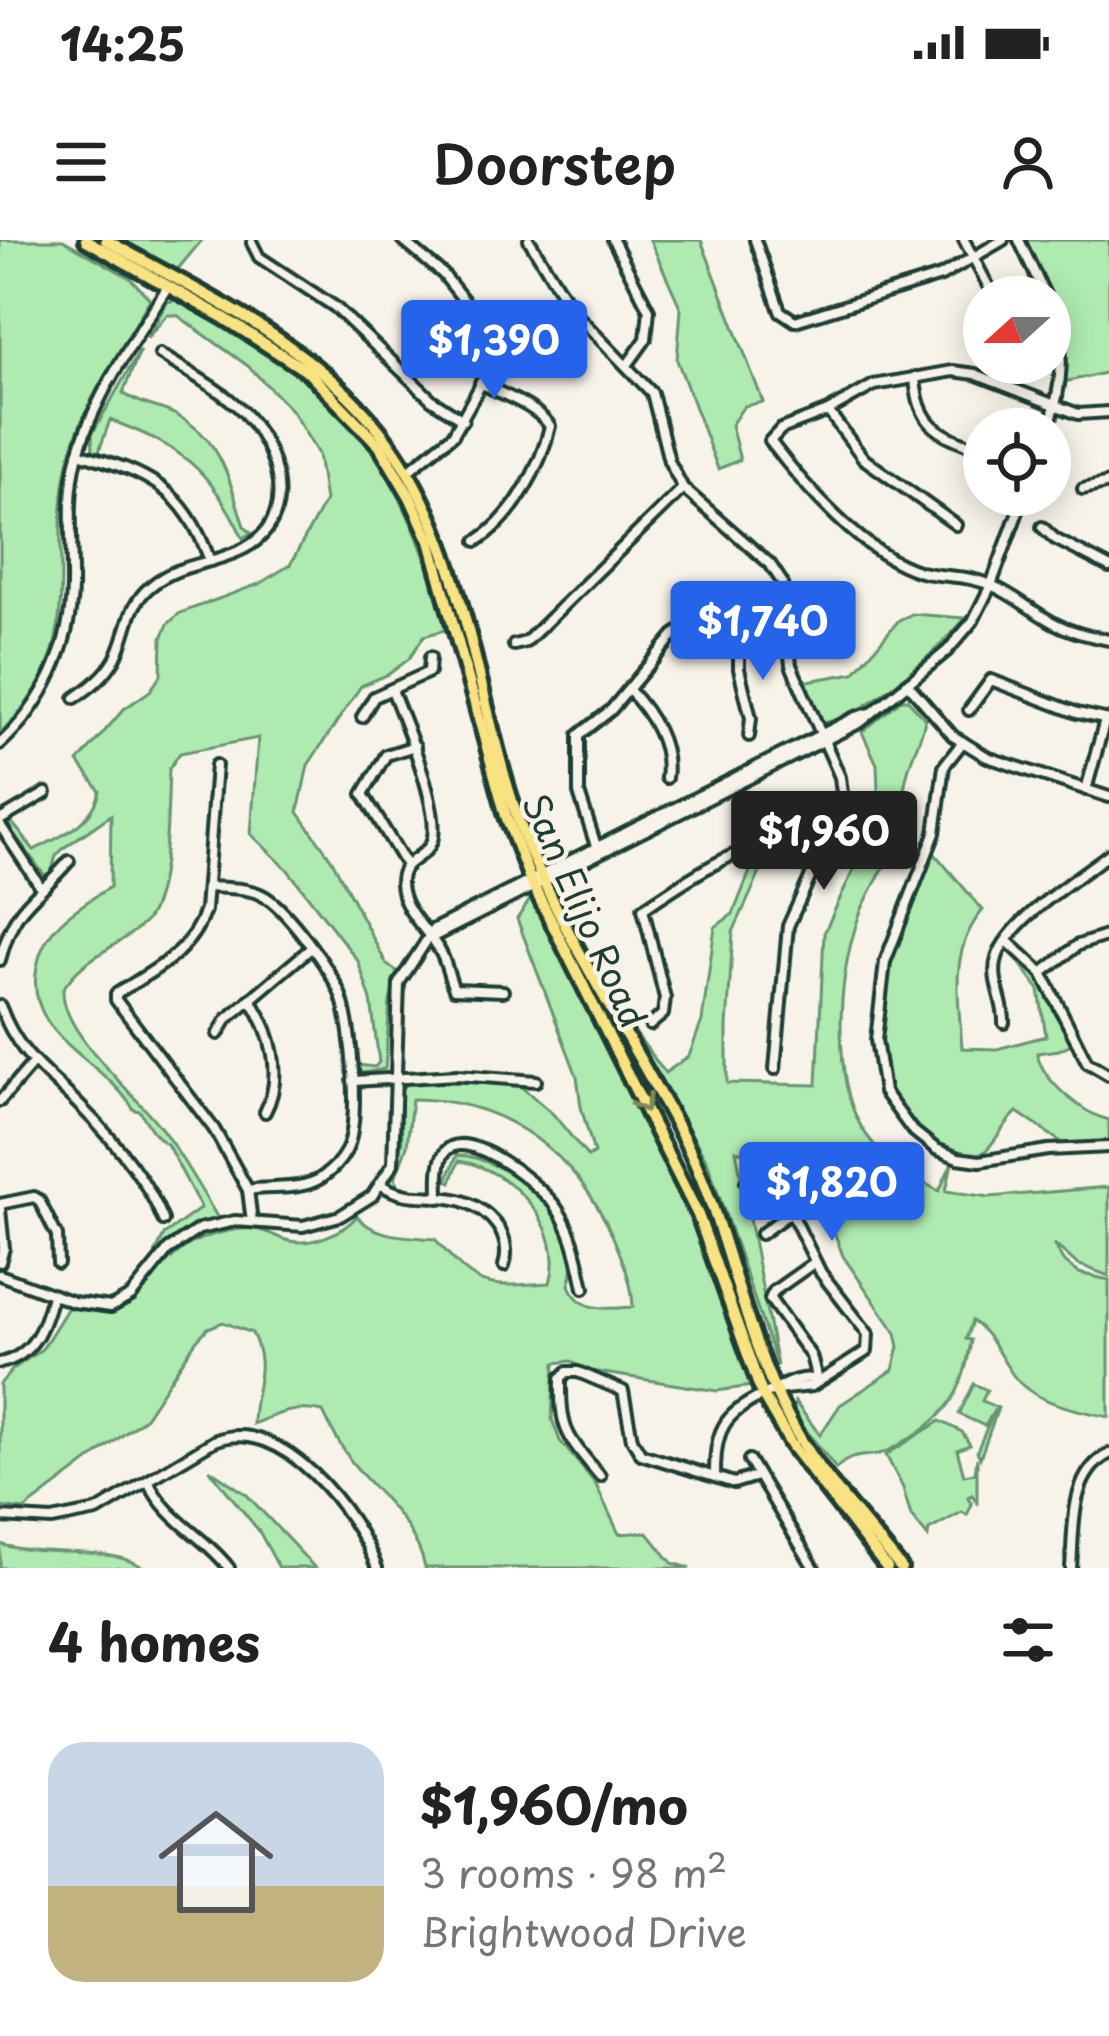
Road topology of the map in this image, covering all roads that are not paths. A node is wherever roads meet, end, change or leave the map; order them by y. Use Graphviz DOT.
graph roads {
  1 [pos="86,240"];
  2 [pos="106,240"];
  3 [pos="402,240"];
  4 [pos="529,240"];
  5 [pos="613,240"];
  6 [pos="755,240"];
  7 [pos="964,240"];
  8 [pos="1003,240"];
  9 [pos="1019,240"];
  10 [pos="252,243"];
  11 [pos="972,255"];
  12 [pos="983,276"];
  13 [pos="1036,276"];
  14 [pos="170,283"];
  15 [pos="572,311"];
  16 [pos="505,352"];
  17 [pos="160,354"];
  18 [pos="628,364"];
  19 [pos="915,377"];
  20 [pos="480,383"];
  21 [pos="1059,384"];
  22 [pos="1055,407"];
  23 [pos="828,410"];
  24 [pos="1109,412"];
  25 [pos="463,420"];
  26 [pos="963,443"];
  27 [pos="78,454"];
  28 [pos="408,471"];
  29 [pos="1109,483"];
  30 [pos="683,488"];
  31 [pos="1083,488"];
  32 [pos="1016,516"];
  33 [pos="956,525"];
  34 [pos="1042,527"];
  35 [pos="477,542"];
  36 [pos="210,561"];
  37 [pos="1109,567"];
  38 [pos="991,585"];
  39 [pos="843,592"];
  40 [pos="786,620"];
  41 [pos="739,625"];
  42 [pos="1109,640"];
  43 [pos="514,645"];
  44 [pos="430,657"];
  45 [pos="907,683"];
  46 [pos="628,689"];
  47 [pos="392,690"];
  48 [pos="75,698"];
  49 [pos="969,710"];
  50 [pos="362,717"];
  51 [pos="1107,720"];
  52 [pos="749,736"];
  53 [pos="823,739"];
  54 [pos="964,742"];
  55 [pos="0,744"];
  56 [pos="415,746"];
  57 [pos="217,765"];
  58 [pos="666,778"];
  59 [pos="1086,790"];
  60 [pos="46,793"];
  61 [pos="1109,797"];
  62 [pos="0,823"];
  63 [pos="596,846"];
  64 [pos="1109,854"];
  65 [pos="69,861"];
  66 [pos="815,862"];
  67 [pos="406,865"];
  68 [pos="537,880"];
  69 [pos="40,886"];
  70 [pos="207,887"];
  71 [pos="1109,934"];
  72 [pos="431,938"];
  73 [pos="1007,941"];
  74 [pos="311,948"];
  75 [pos="0,960"];
  76 [pos="1042,973"];
  77 [pos="502,991"];
  78 [pos="250,999"];
  79 [pos="0,1006"];
  80 [pos="1004,1023"];
  81 [pos="650,1025"];
  82 [pos="218,1034"];
  83 [pos="32,1064"];
  84 [pos="775,1070"];
  85 [pos="1109,1075"];
  86 [pos="398,1078"];
  87 [pos="353,1081"];
  88 [pos="536,1081"];
  89 [pos="0,1101"];
  90 [pos="266,1112"];
  91 [pos="1109,1147"];
  92 [pos="746,1183"];
  93 [pos="380,1184"];
  94 [pos="248,1190"];
  95 [pos="439,1198"];
  96 [pos="0,1207"];
  97 [pos="791,1212"];
  98 [pos="163,1220"];
  99 [pos="252,1222"];
  100 [pos="761,1234"];
  101 [pos="0,1262"];
  102 [pos="815,1262"];
  103 [pos="58,1263"];
  104 [pos="504,1266"];
  105 [pos="0,1275"];
  106 [pos="584,1288"];
  107 [pos="52,1296"];
  108 [pos="0,1363"];
  109 [pos="817,1380"];
  110 [pos="775,1390"];
  111 [pos="762,1394"];
  112 [pos="1109,1454"];
  113 [pos="749,1460"];
  114 [pos="715,1474"];
  115 [pos="600,1476"];
  116 [pos="757,1476"];
  117 [pos="148,1481"];
  118 [pos="0,1517"];
  119 [pos="230,1568"];
  120 [pos="377,1568"];
  121 [pos="814,1568"];
  122 [pos="887,1568"];
  123 [pos="901,1568"];
  124 [pos="1071,1568"];
  1 -- 14 [label="main road, San Elijo Road"];
  2 -- 14 [label="main road, San Elijo Road"];
  3 -- 16 [label="street"];
  4 -- 15 [label="street"];
  5 -- 18 [label="street"];
  6 -- 11 [label="street"];
  7 -- 11 [label="street"];
  8 -- 11 [label="street"];
  9 -- 13 [label="street"];
  10 -- 25 [label="street"];
  11 -- 12 [label="street"];
  14 -- 27 [label="street"];
  14 -- 28 [label="main road, San Elijo Road"];
  14 -- 68 [label="main road, San Elijo Road"];
  15 -- 16 [label="street"];
  15 -- 18 [label="street"];
  16 -- 20 [label="street"];
  17 -- 36 [label="street"];
  18 -- 30 [label="street"];
  19 -- 22 [label="street"];
  19 -- 23 [label="street"];
  19 -- 26 [label="street"];
  20 -- 25 [label="street"];
  20 -- 35 [label="street"];
  21 -- 22 [label="street"];
  22 -- 24 [label="street"];
  23 -- 33 [label="street"];
  23 -- 38 [label="street"];
  25 -- 28 [label="street"];
  27 -- 36 [label="street"];
  27 -- 55 [label="street"];
  28 -- 68 [label="main road, San Elijo Road"];
  29 -- 31 [label="street"];
  30 -- 40 [label="street"];
  30 -- 43 [label="street"];
  32 -- 38 [label="street"];
  34 -- 37 [label="street"];
  36 -- 48 [label="street"];
  38 -- 42 [label="street"];
  38 -- 45 [label="street"];
  39 -- 40 [label="street"];
  40 -- 41 [label="street"];
  40 -- 53 [label="street"];
  41 -- 46 [label="street"];
  41 -- 52 [label="street"];
  44 -- 47 [label="street"];
  45 -- 53 [label="street"];
  45 -- 54 [label="street"];
  46 -- 58 [label="street"];
  46 -- 63 [label="street"];
  47 -- 50 [label="street"];
  47 -- 56 [label="street"];
  49 -- 51 [label="street"];
  51 -- 59 [label="street"];
  53 -- 63 [label="street"];
  53 -- 66 [label="street"];
  53 -- 68 [label="street"];
  54 -- 59 [label="street"];
  54 -- 91 [label="street"];
  56 -- 67 [label="street"];
  56 -- 67 [label="street"];
  57 -- 70 [label="street"];
  59 -- 61 [label="street"];
  60 -- 62 [label="street"];
  62 -- 69 [label="street"];
  63 -- 68 [label="street"];
  64 -- 73 [label="street"];
  65 -- 69 [label="street"];
  66 -- 81 [label="street"];
  66 -- 84 [label="street"];
  67 -- 72 [label="street"];
  68 -- 72 [label="street"];
  68 -- 110 [label="main road, San Elijo Road"];
  68 -- 111 [label="main road, San Elijo Road, one-way"];
  69 -- 75 [label="street"];
  70 -- 74 [label="street"];
  70 -- 94 [label="street"];
  71 -- 76 [label="street"];
  72 -- 77 [label="street"];
  72 -- 86 [label="street"];
  73 -- 76 [label="street"];
  73 -- 80 [label="street"];
  74 -- 78 [label="street"];
  74 -- 87 [label="street"];
  76 -- 85 [label="street"];
  78 -- 82 [label="street"];
  78 -- 90 [label="street"];
  79 -- 83 [label="street"];
  83 -- 89 [label="street"];
  83 -- 98 [label="street"];
  86 -- 87 [label="street"];
  86 -- 88 [label="street"];
  86 -- 93 [label="street"];
  87 -- 94 [label="street"];
  92 -- 97 [label="street"];
  93 -- 95 [label="street"];
  93 -- 99 [label="street"];
  94 -- 99 [label="street"];
  95 -- 104 [label="street"];
  95 -- 106 [label="street"];
  96 -- 101 [label="street"];
  96 -- 103 [label="street"];
  97 -- 100 [label="street"];
  97 -- 102 [label="street"];
  99 -- 107 [label="street"];
  102 -- 109 [label="street"];
  102 -- 109 [label="street"];
  105 -- 107 [label="street"];
  107 -- 108 [label="street"];
  109 -- 110 [label="street"];
  110 -- 111 [label="street"];
  110 -- 123 [label="main road, San Elijo Road"];
  111 -- 114 [label="street"];
  111 -- 122 [label="main road, San Elijo Road"];
  112 -- 124 [label="street"];
  113 -- 116 [label="street"];
  114 -- 115 [label="street"];
  114 -- 116 [label="street"];
  116 -- 121 [label="street"];
  117 -- 118 [label="street"];
  117 -- 119 [label="street"];
  117 -- 120 [label="street"];
}
